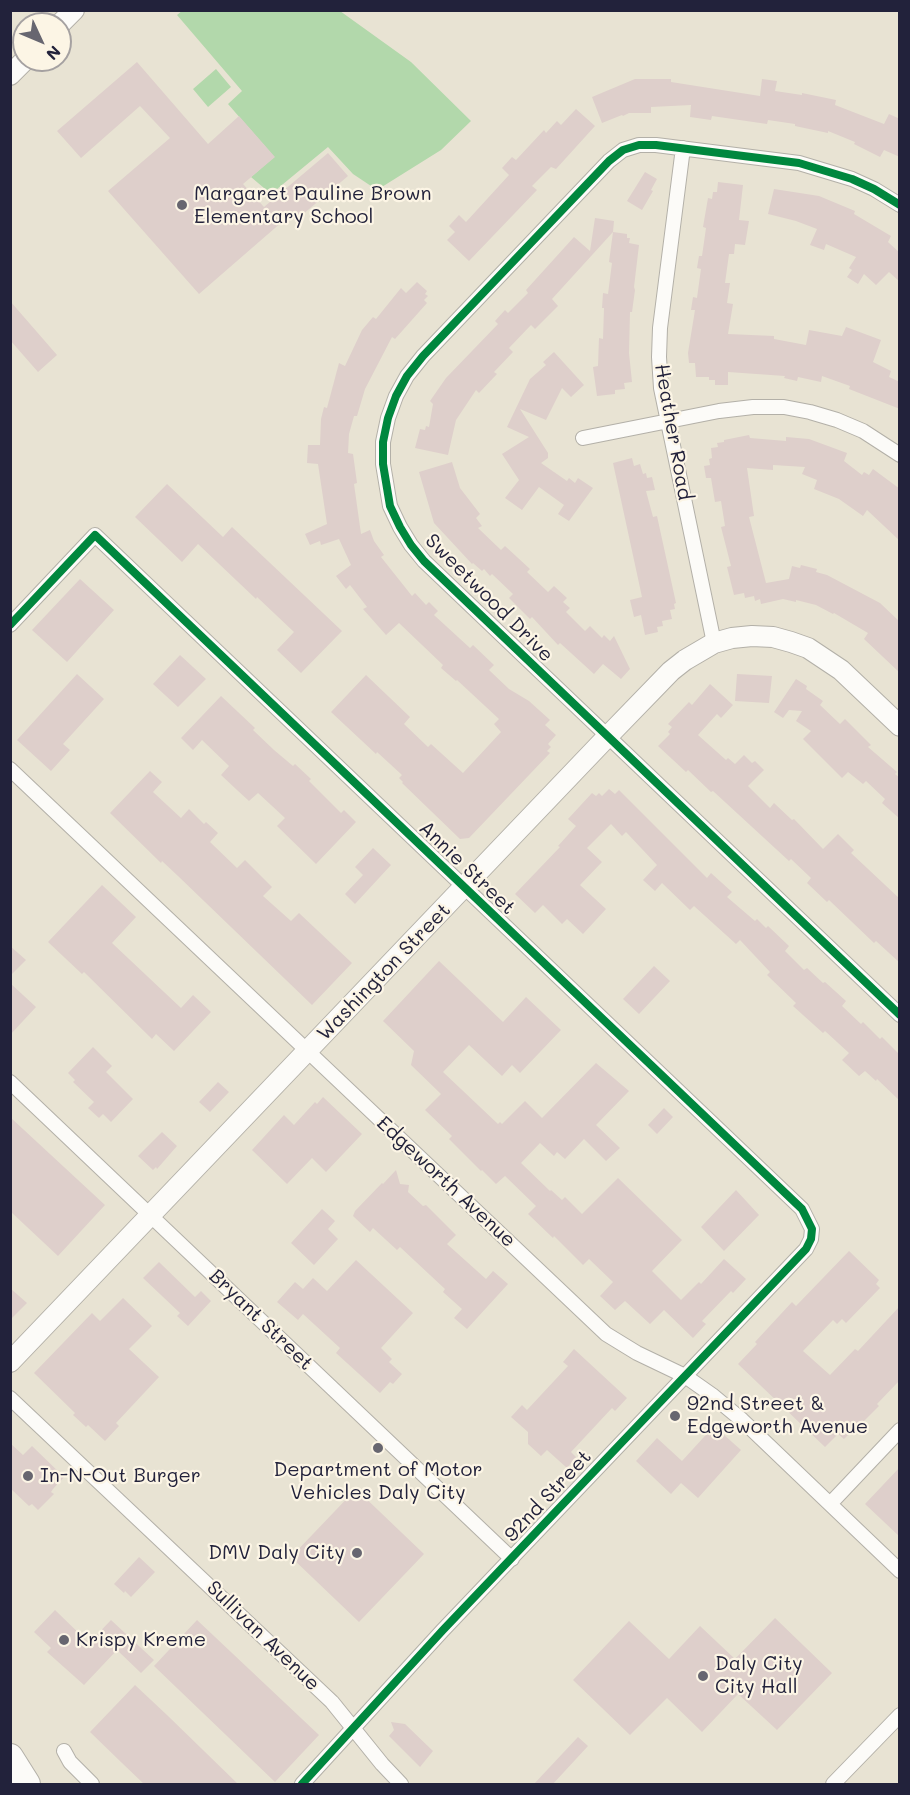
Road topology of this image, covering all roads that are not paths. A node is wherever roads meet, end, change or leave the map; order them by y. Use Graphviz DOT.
graph roads {
  1 [pos="683,148"];
  2 [pos="900,205"];
  3 [pos="668,421"];
  4 [pos="583,438"];
  5 [pos="900,455"];
  6 [pos="10,625"];
  7 [pos="714,643"];
  8 [pos="900,726"];
  9 [pos="607,737"];
  10 [pos="10,769"];
  11 [pos="464,888"];
  12 [pos="900,1015"];
  13 [pos="308,1052"];
  14 [pos="10,1082"];
  15 [pos="151,1216"];
  16 [pos="812,1229"];
  17 [pos="10,1362"];
  18 [pos="685,1376"];
  19 [pos="10,1398"];
  20 [pos="900,1430"];
  21 [pos="830,1504"];
  22 [pos="512,1559"];
  23 [pos="900,1571"];
  24 [pos="900,1715"];
  25 [pos="354,1728"];
  26 [pos="64,1751"];
  27 [pos="10,1757"];
  28 [pos="27,1785"];
  29 [pos="92,1785"];
  30 [pos="302,1785"];
  31 [pos="401,1785"];
  32 [pos="833,1785"];
  1 -- 2 [label="street, Sweetwood Drive"];
  1 -- 3 [label="street, Heather Road"];
  1 -- 9 [label="street, Sweetwood Drive"];
  3 -- 4 [label="street"];
  3 -- 5 [label="street"];
  3 -- 7 [label="street, Heather Road"];
  6 -- 11 [label="street, Annie Street"];
  7 -- 8 [label="street, Washington Street"];
  7 -- 9 [label="street, Washington Street"];
  9 -- 11 [label="street, Washington Street"];
  9 -- 12 [label="street, Sweetwood Drive"];
  10 -- 13 [label="street, Edgeworth Avenue"];
  11 -- 13 [label="street, Washington Street"];
  11 -- 16 [label="street, Annie Street"];
  13 -- 15 [label="street, Washington Street"];
  13 -- 18 [label="street, Edgeworth Avenue"];
  14 -- 15 [label="street, Bryant Street"];
  15 -- 17 [label="street, Washington Street"];
  15 -- 22 [label="street, Bryant Street"];
  16 -- 18 [label="street, 92nd Street"];
  18 -- 21 [label="street, Edgeworth Avenue"];
  18 -- 22 [label="street, 92nd Street"];
  19 -- 25 [label="street, Sullivan Avenue"];
  20 -- 21 [label="street"];
  21 -- 23 [label="street, Edgeworth Avenue"];
  22 -- 25 [label="street, 92nd Street"];
  24 -- 32 [label="street"];
  25 -- 30 [label="street, 92nd Street"];
  25 -- 31 [label="street, Sullivan Avenue"];
  26 -- 29 [label="street"];
  27 -- 28 [label="highway"];
}
